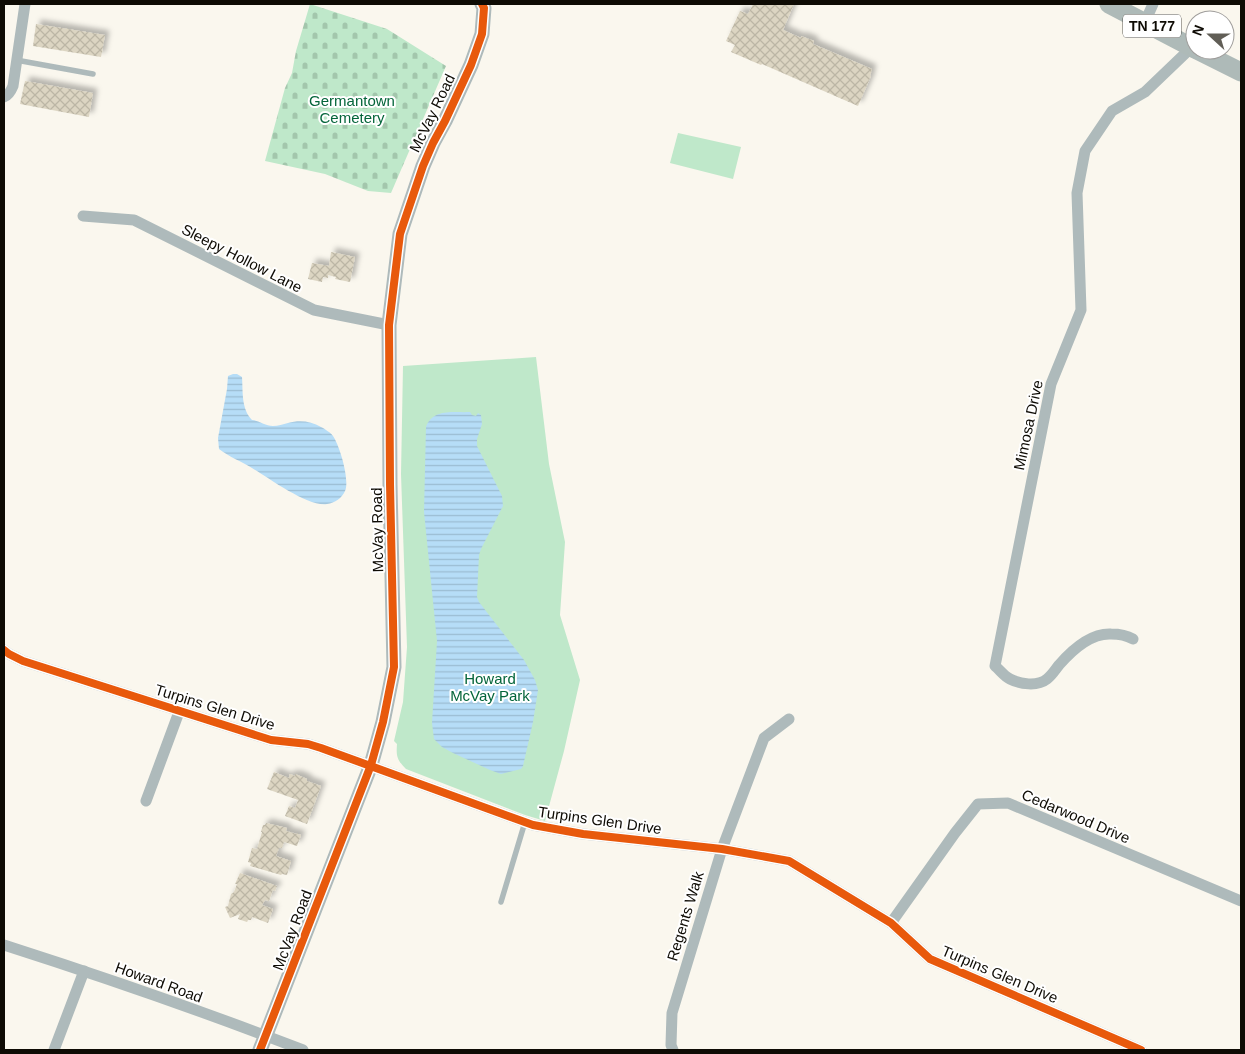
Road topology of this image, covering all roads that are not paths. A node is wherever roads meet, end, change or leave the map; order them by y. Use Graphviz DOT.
graph roads {
  1 [pos="25,4"];
  2 [pos="482,4"];
  3 [pos="1109,4"];
  4 [pos="1153,4"];
  5 [pos="1145,22"];
  6 [pos="1185,44"];
  7 [pos="1185,58"];
  8 [pos="16,60"];
  9 [pos="1217,60"];
  10 [pos="1241,72"];
  11 [pos="93,74"];
  12 [pos="4,97"];
  13 [pos="83,216"];
  14 [pos="390,325"];
  15 [pos="1133,639"];
  16 [pos="5,656"];
  17 [pos="179,712"];
  18 [pos="789,720"];
  19 [pos="371,765"];
  20 [pos="146,801"];
  21 [pos="525,822"];
  22 [pos="722,849"];
  23 [pos="1241,901"];
  24 [pos="501,902"];
  25 [pos="891,923"];
  26 [pos="4,945"];
  27 [pos="84,971"];
  28 [pos="266,1036"];
  29 [pos="54,1050"];
  30 [pos="260,1050"];
  31 [pos="303,1050"];
  32 [pos="673,1050"];
  33 [pos="1141,1050"];
  1 -- 8 [label="street"];
  2 -- 14 [label="street, McVay Road"];
  3 -- 5 [label="main road, TN 177"];
  4 -- 5 [label="street"];
  5 -- 6 [label="main road, TN 177"];
  7 -- 15 [label="street, Mimosa Drive"];
  8 -- 11 [label="lane"];
  8 -- 12 [label="street"];
  9 -- 10 [label="main road, TN 177"];
  13 -- 14 [label="street, Sleepy Hollow Lane"];
  14 -- 19 [label="street, McVay Road"];
  16 -- 17 [label="street, Turpins Glen Drive"];
  17 -- 19 [label="street, Turpins Glen Drive"];
  17 -- 20 [label="street"];
  18 -- 22 [label="street, Regents Walk"];
  19 -- 21 [label="street, Turpins Glen Drive"];
  19 -- 28 [label="street, McVay Road"];
  21 -- 22 [label="street, Turpins Glen Drive"];
  21 -- 24 [label="lane"];
  22 -- 25 [label="street, Turpins Glen Drive"];
  22 -- 32 [label="street, Regents Walk"];
  23 -- 25 [label="street, Cedarwood Drive"];
  25 -- 33 [label="street, Turpins Glen Drive"];
  26 -- 27 [label="street, Howard Road"];
  27 -- 28 [label="street, Howard Road"];
  27 -- 29 [label="street"];
  28 -- 30 [label="street, McVay Road"];
  28 -- 31 [label="street, Howard Road"];
}
